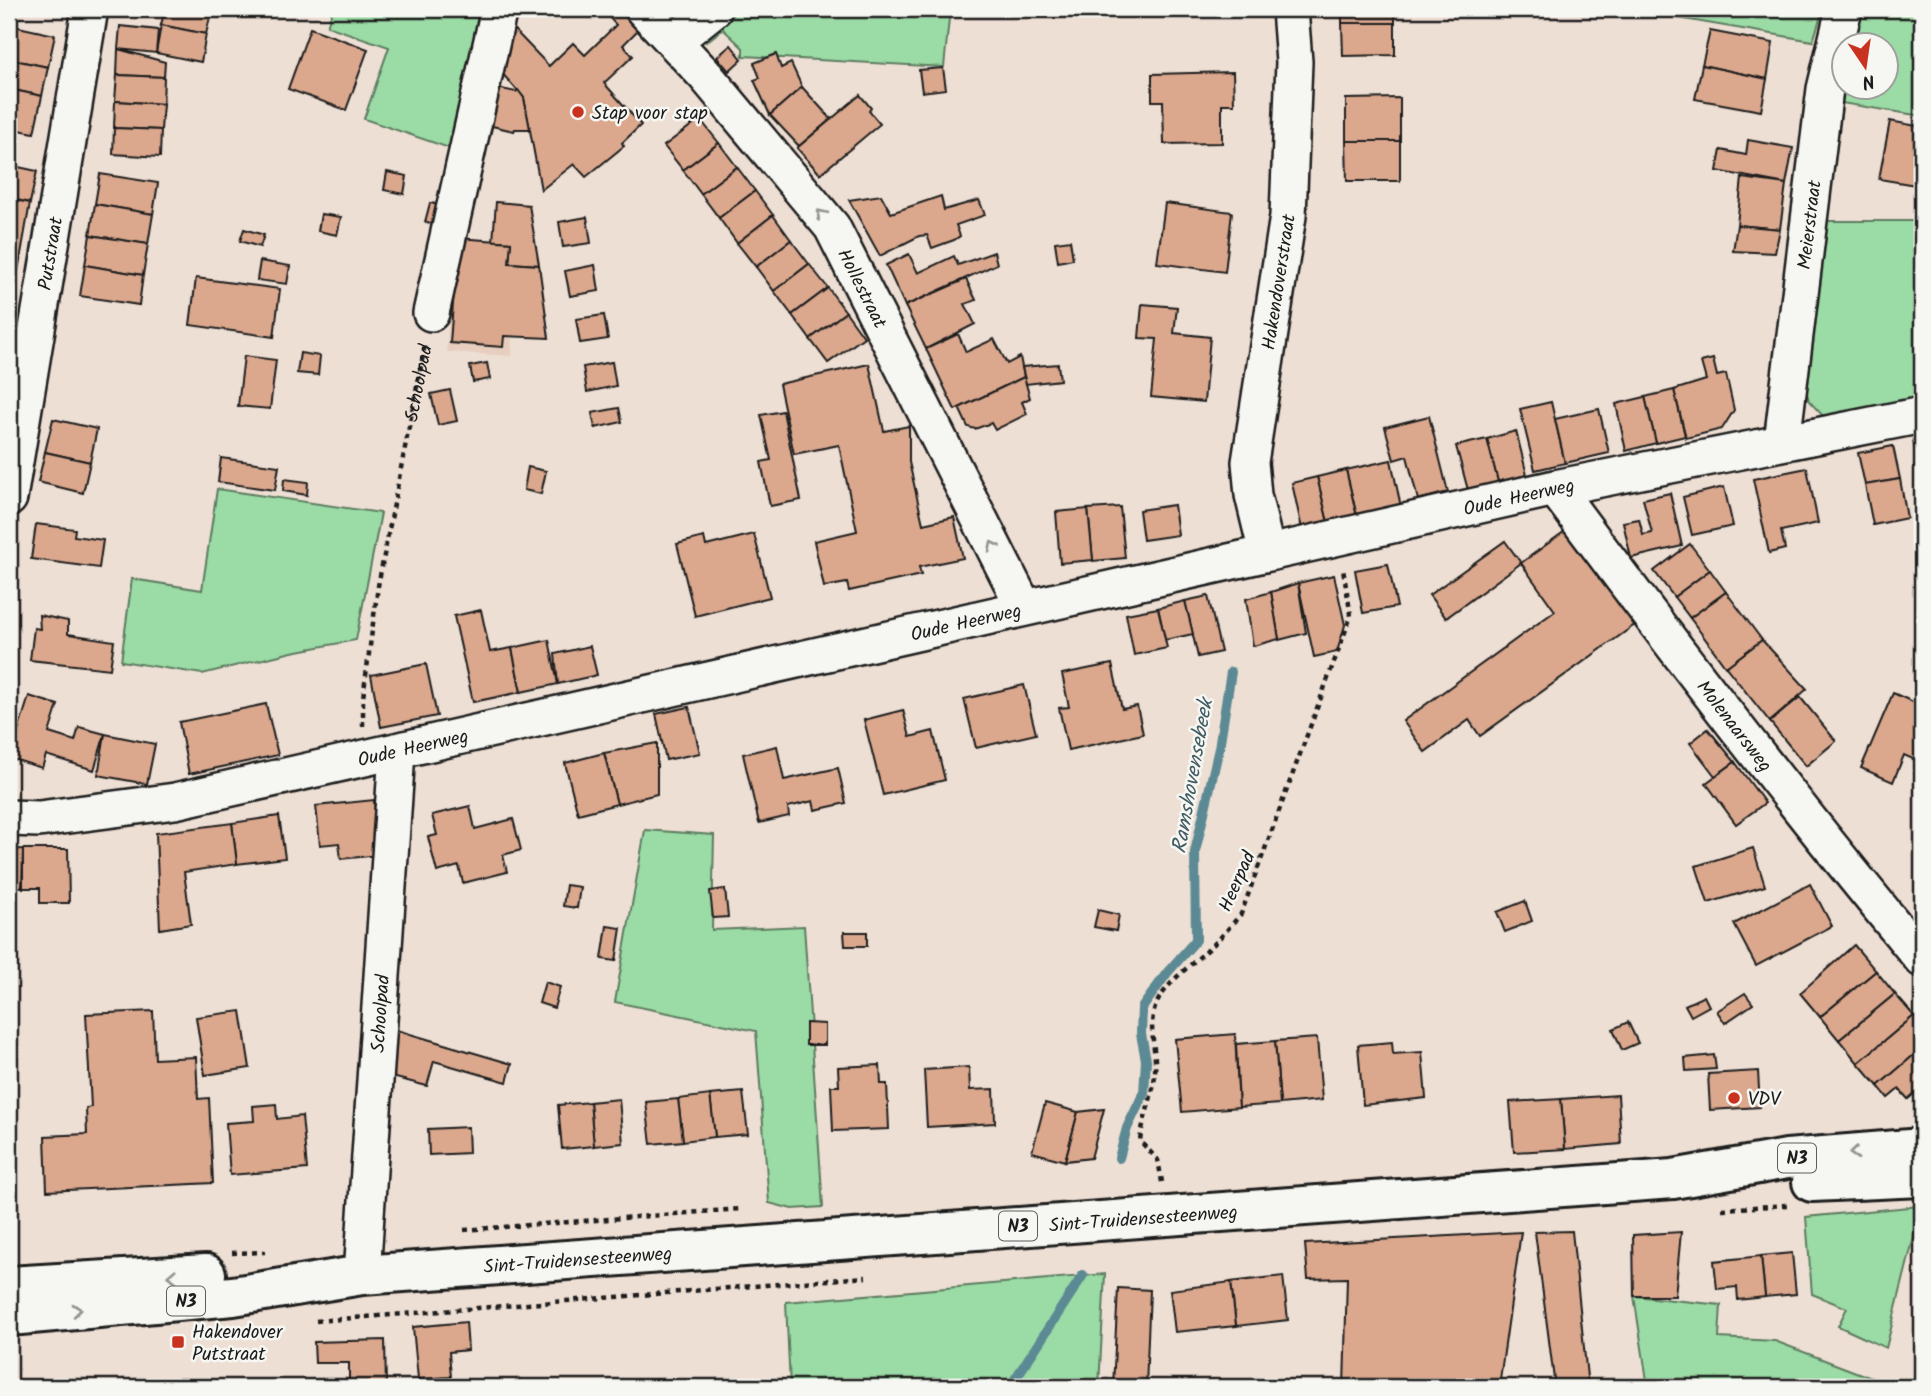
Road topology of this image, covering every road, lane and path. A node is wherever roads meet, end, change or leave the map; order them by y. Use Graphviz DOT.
graph roads {
  1 [pos="90,9"];
  2 [pos="499,9"];
  3 [pos="643,9"];
  4 [pos="714,9"];
  5 [pos="1290,9"];
  6 [pos="1844,9"];
  7 [pos="674,41"];
  8 [pos="431,313"];
  9 [pos="1922,415"];
  10 [pos="1782,442"];
  11 [pos="1555,488"];
  12 [pos="9,498"];
  13 [pos="1337,537"];
  14 [pos="1267,553"];
  15 [pos="1024,607"];
  16 [pos="381,756"];
  17 [pos="9,818"];
  18 [pos="1922,959"];
  19 [pos="1922,1148"];
  20 [pos="1922,1177"];
  21 [pos="1673,1179"];
  22 [pos="1164,1216"];
  23 [pos="362,1275"];
  24 [pos="9,1286"];
  25 [pos="9,1315"];
  1 -- 12 [label="street, Putstraat"];
  2 -- 8 [label="street"];
  3 -- 7 [label="street, Hollestraat"];
  4 -- 7 [label="street"];
  5 -- 14 [label="street, Hakendoverstraat"];
  6 -- 10 [label="street, Meierstraat"];
  15 -- 7 [label="street, Hollestraat, one-way"];
  8 -- 16 [label="path, Schoolpad"];
  9 -- 10 [label="street, Oude Heerweg"];
  10 -- 11 [label="street, Oude Heerweg"];
  11 -- 13 [label="street, Oude Heerweg"];
  11 -- 18 [label="street, Molenaarsweg"];
  13 -- 14 [label="street, Oude Heerweg"];
  13 -- 22 [label="path, Heerpad"];
  14 -- 15 [label="street, Oude Heerweg"];
  15 -- 16 [label="street, Oude Heerweg"];
  16 -- 17 [label="street, Oude Heerweg"];
  16 -- 23 [label="street, Schoolpad"];
  19 -- 21 [label="main road, Sint-Truidensesteenweg / N3, one-way"];
  20 -- 21 [label="main road, Sint-Truidensesteenweg / N3"];
  21 -- 22 [label="main road, Sint-Truidensesteenweg / N3"];
  22 -- 23 [label="main road, Sint-Truidensesteenweg / N3"];
  23 -- 24 [label="main road, Sint-Truidensesteenweg / N3, one-way"];
  25 -- 23 [label="main road, Sint-Truidensesteenweg / N3, one-way"];
}
